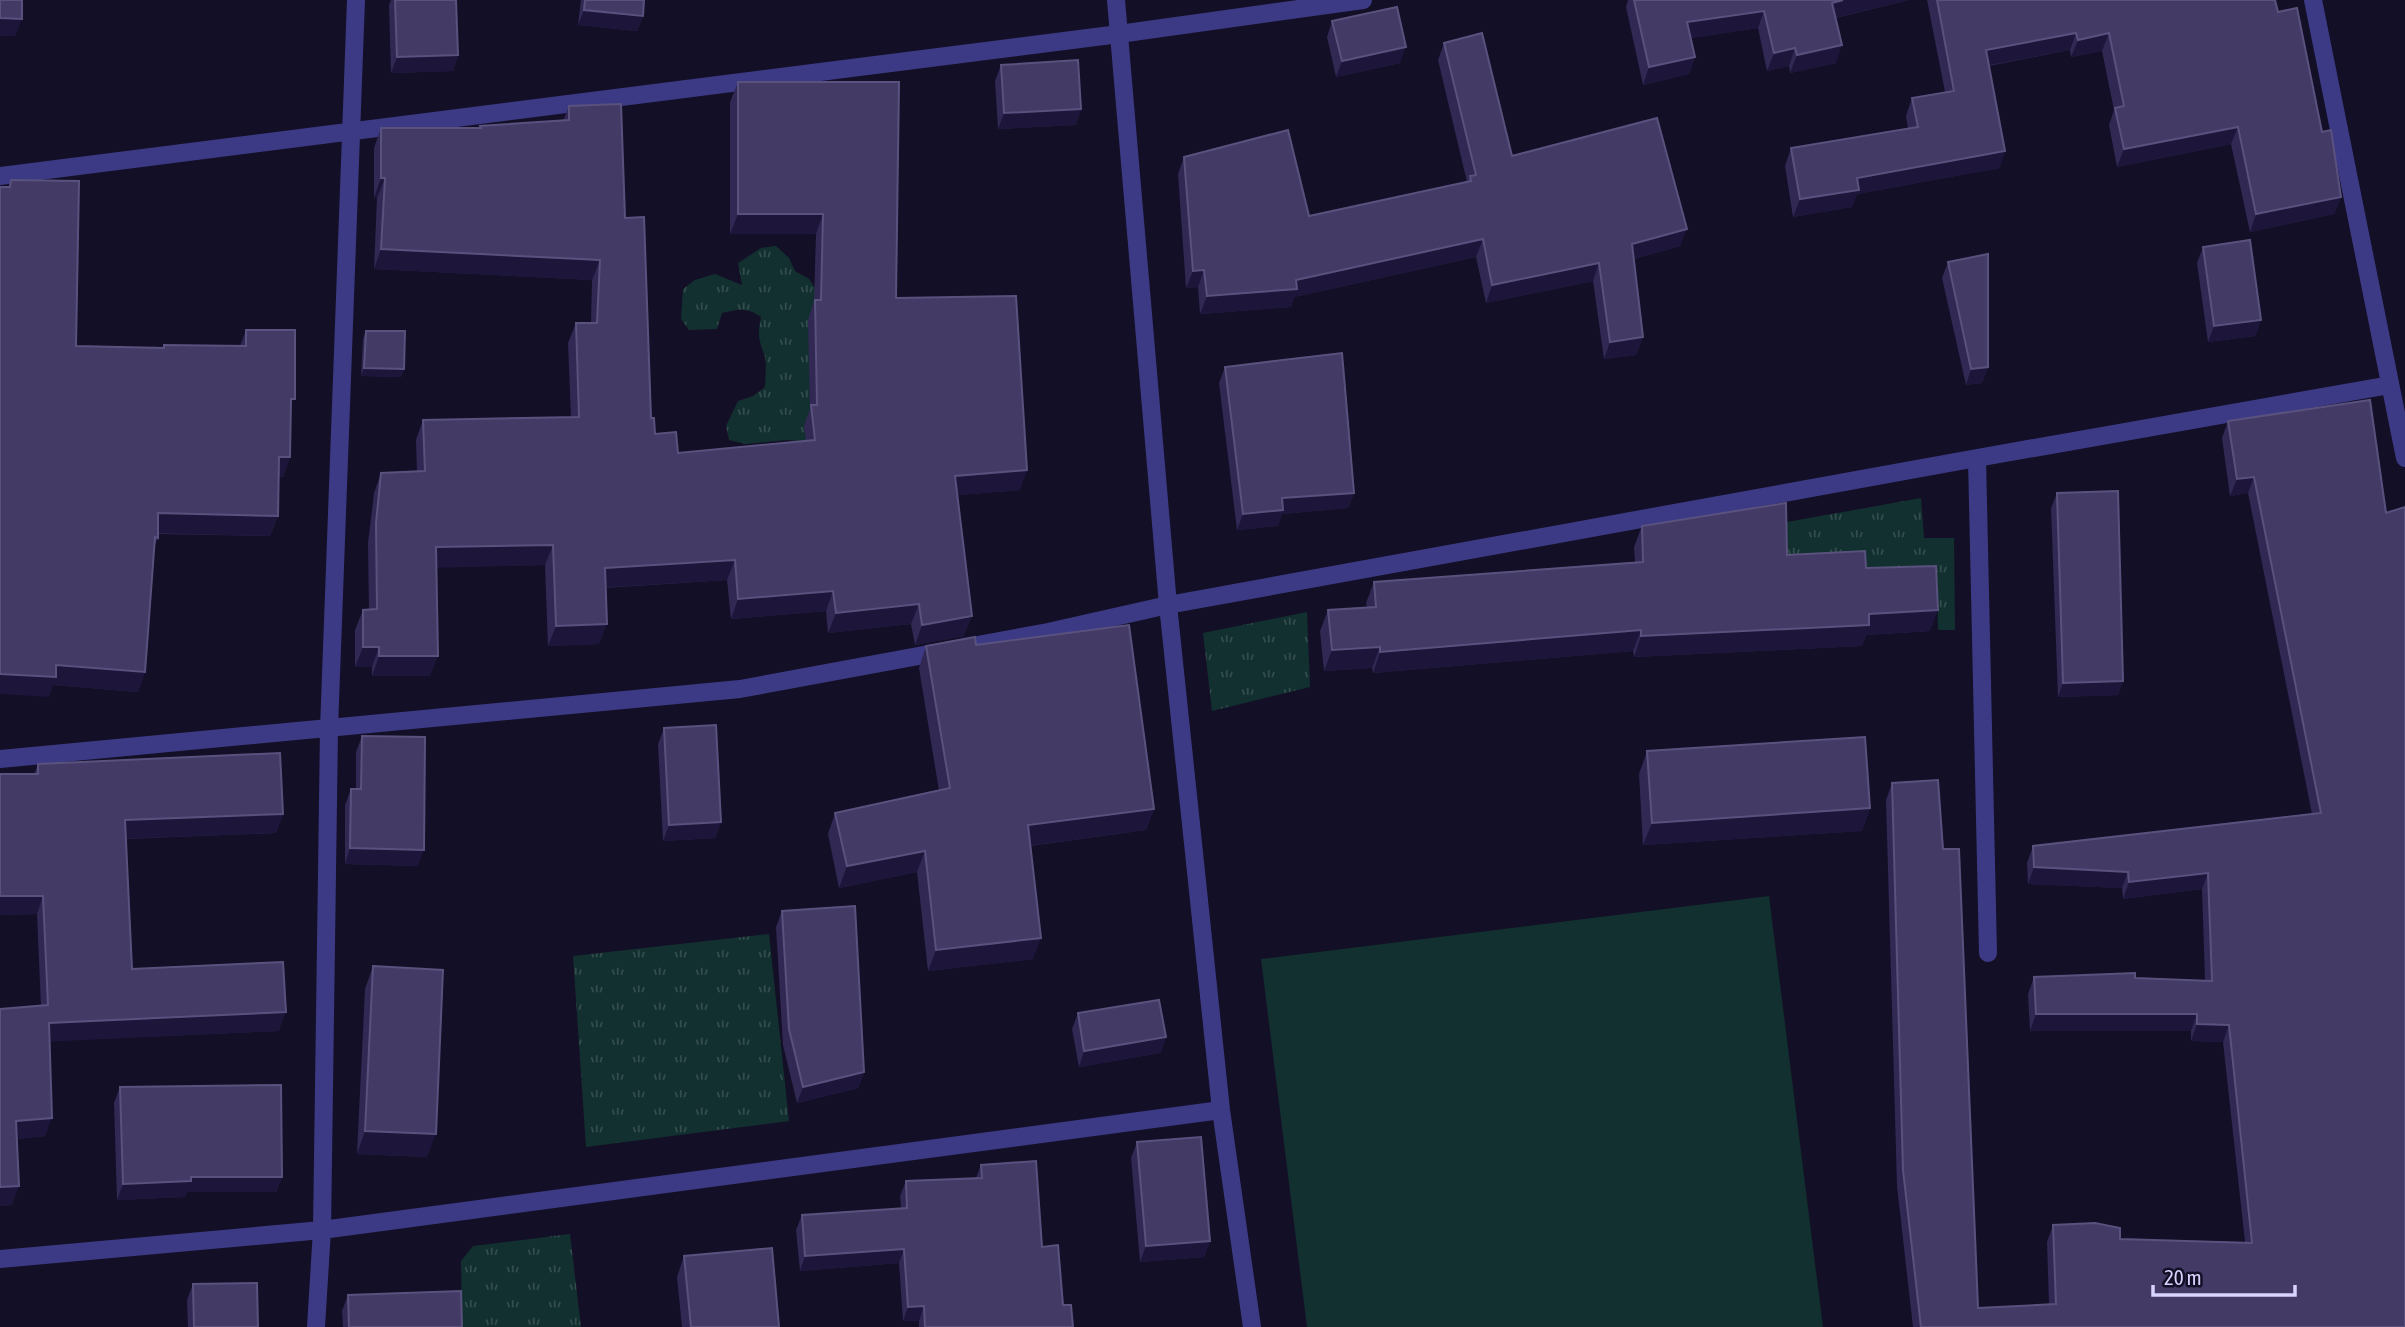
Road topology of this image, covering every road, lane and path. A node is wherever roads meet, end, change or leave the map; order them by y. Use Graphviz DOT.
graph roads {
  1 [pos="356,0"];
  2 [pos="1116,0"];
  3 [pos="1363,0"];
  4 [pos="2313,0"];
  5 [pos="1119,34"];
  6 [pos="352,132"];
  7 [pos="0,176"];
  8 [pos="2390,385"];
  9 [pos="1977,458"];
  10 [pos="2405,458"];
  11 [pos="1168,605"];
  12 [pos="328,729"];
  13 [pos="0,759"];
  14 [pos="1988,953"];
  15 [pos="1221,1110"];
  16 [pos="322,1230"];
  17 [pos="0,1259"];
  18 [pos="316,1327"];
  19 [pos="1252,1327"];
  1 -- 6 [label="street"];
  2 -- 5 [label="street"];
  3 -- 5 [label="street"];
  4 -- 8 [label="street"];
  5 -- 6 [label="street"];
  5 -- 11 [label="street"];
  6 -- 7 [label="street"];
  6 -- 12 [label="street"];
  8 -- 9 [label="street"];
  8 -- 10 [label="street"];
  9 -- 11 [label="street"];
  9 -- 14 [label="street"];
  11 -- 12 [label="street"];
  11 -- 15 [label="street"];
  12 -- 13 [label="street"];
  12 -- 16 [label="street"];
  15 -- 16 [label="street"];
  15 -- 19 [label="street"];
  16 -- 17 [label="street"];
  16 -- 18 [label="street"];
}
